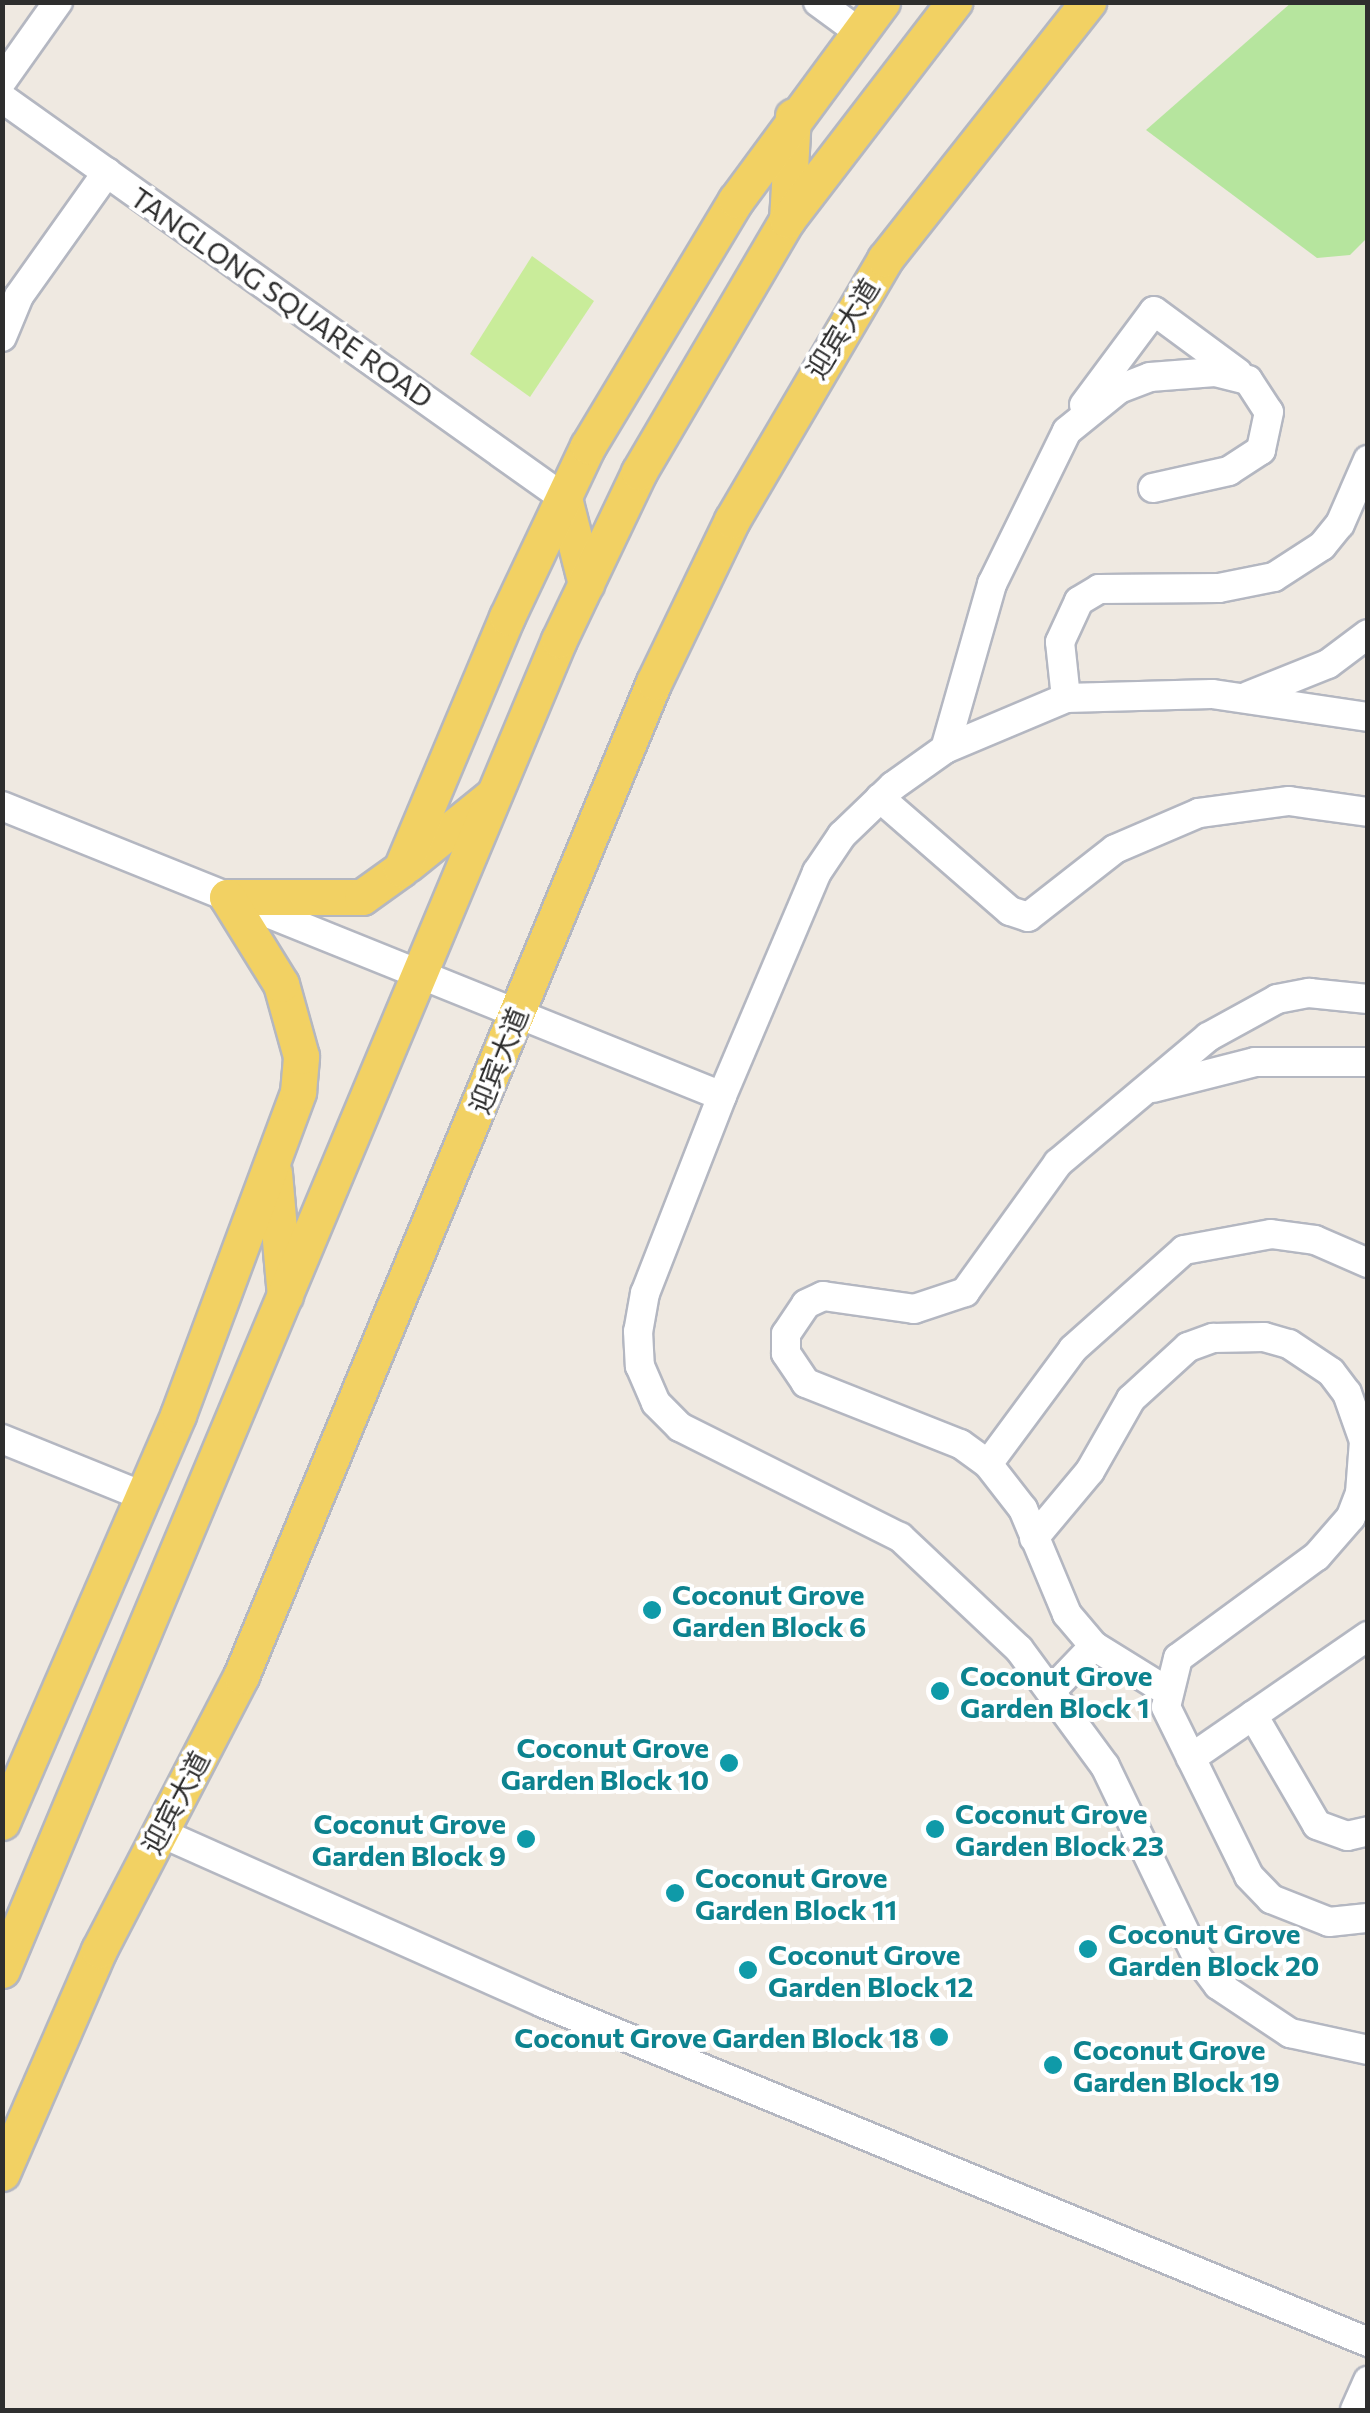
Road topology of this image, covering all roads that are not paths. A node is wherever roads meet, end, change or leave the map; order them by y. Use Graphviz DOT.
graph roads {
  1 [pos="58,2"];
  2 [pos="818,2"];
  3 [pos="882,2"];
  4 [pos="954,2"];
  5 [pos="1088,2"];
  6 [pos="859,32"];
  7 [pos="2,80"];
  8 [pos="2,98"];
  9 [pos="793,115"];
  10 [pos="107,172"];
  11 [pos="787,220"];
  12 [pos="2,337"];
  13 [pos="1248,380"];
  14 [pos="1067,431"];
  15 [pos="1368,460"];
  16 [pos="1153,488"];
  17 [pos="562,497"];
  18 [pos="586,584"];
  19 [pos="1368,634"];
  20 [pos="1066,698"];
  21 [pos="1242,698"];
  22 [pos="1368,717"];
  23 [pos="945,749"];
  24 [pos="496,792"];
  25 [pos="880,798"];
  26 [pos="2,806"];
  27 [pos="1368,812"];
  28 [pos="402,870"];
  29 [pos="227,897"];
  30 [pos="421,974"];
  31 [pos="1368,999"];
  32 [pos="518,1012"];
  33 [pos="1368,1062"];
  34 [pos="1138,1094"];
  35 [pos="722,1096"];
  36 [pos="273,1167"];
  37 [pos="1368,1263"];
  38 [pos="286,1301"];
  39 [pos="2,1439"];
  40 [pos="988,1464"];
  41 [pos="143,1496"];
  42 [pos="1034,1538"];
  43 [pos="1368,1636"];
  44 [pos="1094,1646"];
  45 [pos="1052,1690"];
  46 [pos="1165,1690"];
  47 [pos="1253,1715"];
  48 [pos="1191,1758"];
  49 [pos="2,1822"];
  50 [pos="159,1832"];
  51 [pos="1368,1832"];
  52 [pos="1368,1918"];
  53 [pos="2,1970"];
  54 [pos="1368,2050"];
  55 [pos="2,2172"];
  56 [pos="1368,2342"];
  57 [pos="1368,2381"];
  58 [pos="1355,2410"];
  1 -- 7 [label="street"];
  2 -- 6 [label="street"];
  3 -- 6 [label="main road"];
  4 -- 11 [label="main road"];
  5 -- 32 [label="main road, 迎宾大道"];
  6 -- 9 [label="main road"];
  8 -- 10 [label="street, TANGLONG SQUARE ROAD"];
  9 -- 11 [label="main road"];
  9 -- 17 [label="main road"];
  10 -- 12 [label="street"];
  10 -- 17 [label="street, TANGLONG SQUARE ROAD"];
  11 -- 18 [label="main road"];
  13 -- 14 [label="street"];
  13 -- 14 [label="street"];
  13 -- 16 [label="street"];
  14 -- 23 [label="street"];
  15 -- 20 [label="street"];
  17 -- 18 [label="main road"];
  17 -- 28 [label="main road"];
  18 -- 24 [label="main road"];
  19 -- 21 [label="street"];
  20 -- 21 [label="street"];
  20 -- 23 [label="street"];
  21 -- 22 [label="street"];
  23 -- 25 [label="street"];
  24 -- 28 [label="main road"];
  24 -- 30 [label="main road"];
  25 -- 27 [label="street"];
  25 -- 35 [label="street"];
  26 -- 29 [label="street"];
  28 -- 29 [label="main road"];
  29 -- 30 [label="street"];
  29 -- 36 [label="main road"];
  30 -- 32 [label="street"];
  30 -- 38 [label="main road"];
  31 -- 34 [label="street"];
  32 -- 35 [label="street"];
  32 -- 50 [label="main road, 迎宾大道"];
  33 -- 34 [label="street"];
  34 -- 40 [label="street"];
  35 -- 45 [label="street"];
  36 -- 38 [label="main road"];
  36 -- 41 [label="main road"];
  37 -- 40 [label="street"];
  38 -- 53 [label="main road"];
  39 -- 41 [label="street"];
  40 -- 42 [label="street"];
  41 -- 49 [label="main road"];
  42 -- 44 [label="street"];
  42 -- 46 [label="street"];
  43 -- 47 [label="street"];
  44 -- 45 [label="street"];
  44 -- 46 [label="street"];
  45 -- 54 [label="street"];
  46 -- 48 [label="street"];
  47 -- 48 [label="street"];
  47 -- 51 [label="street"];
  48 -- 52 [label="street"];
  50 -- 55 [label="main road, 迎宾大道"];
  50 -- 56 [label="street"];
  57 -- 58 [label="street"];
}
